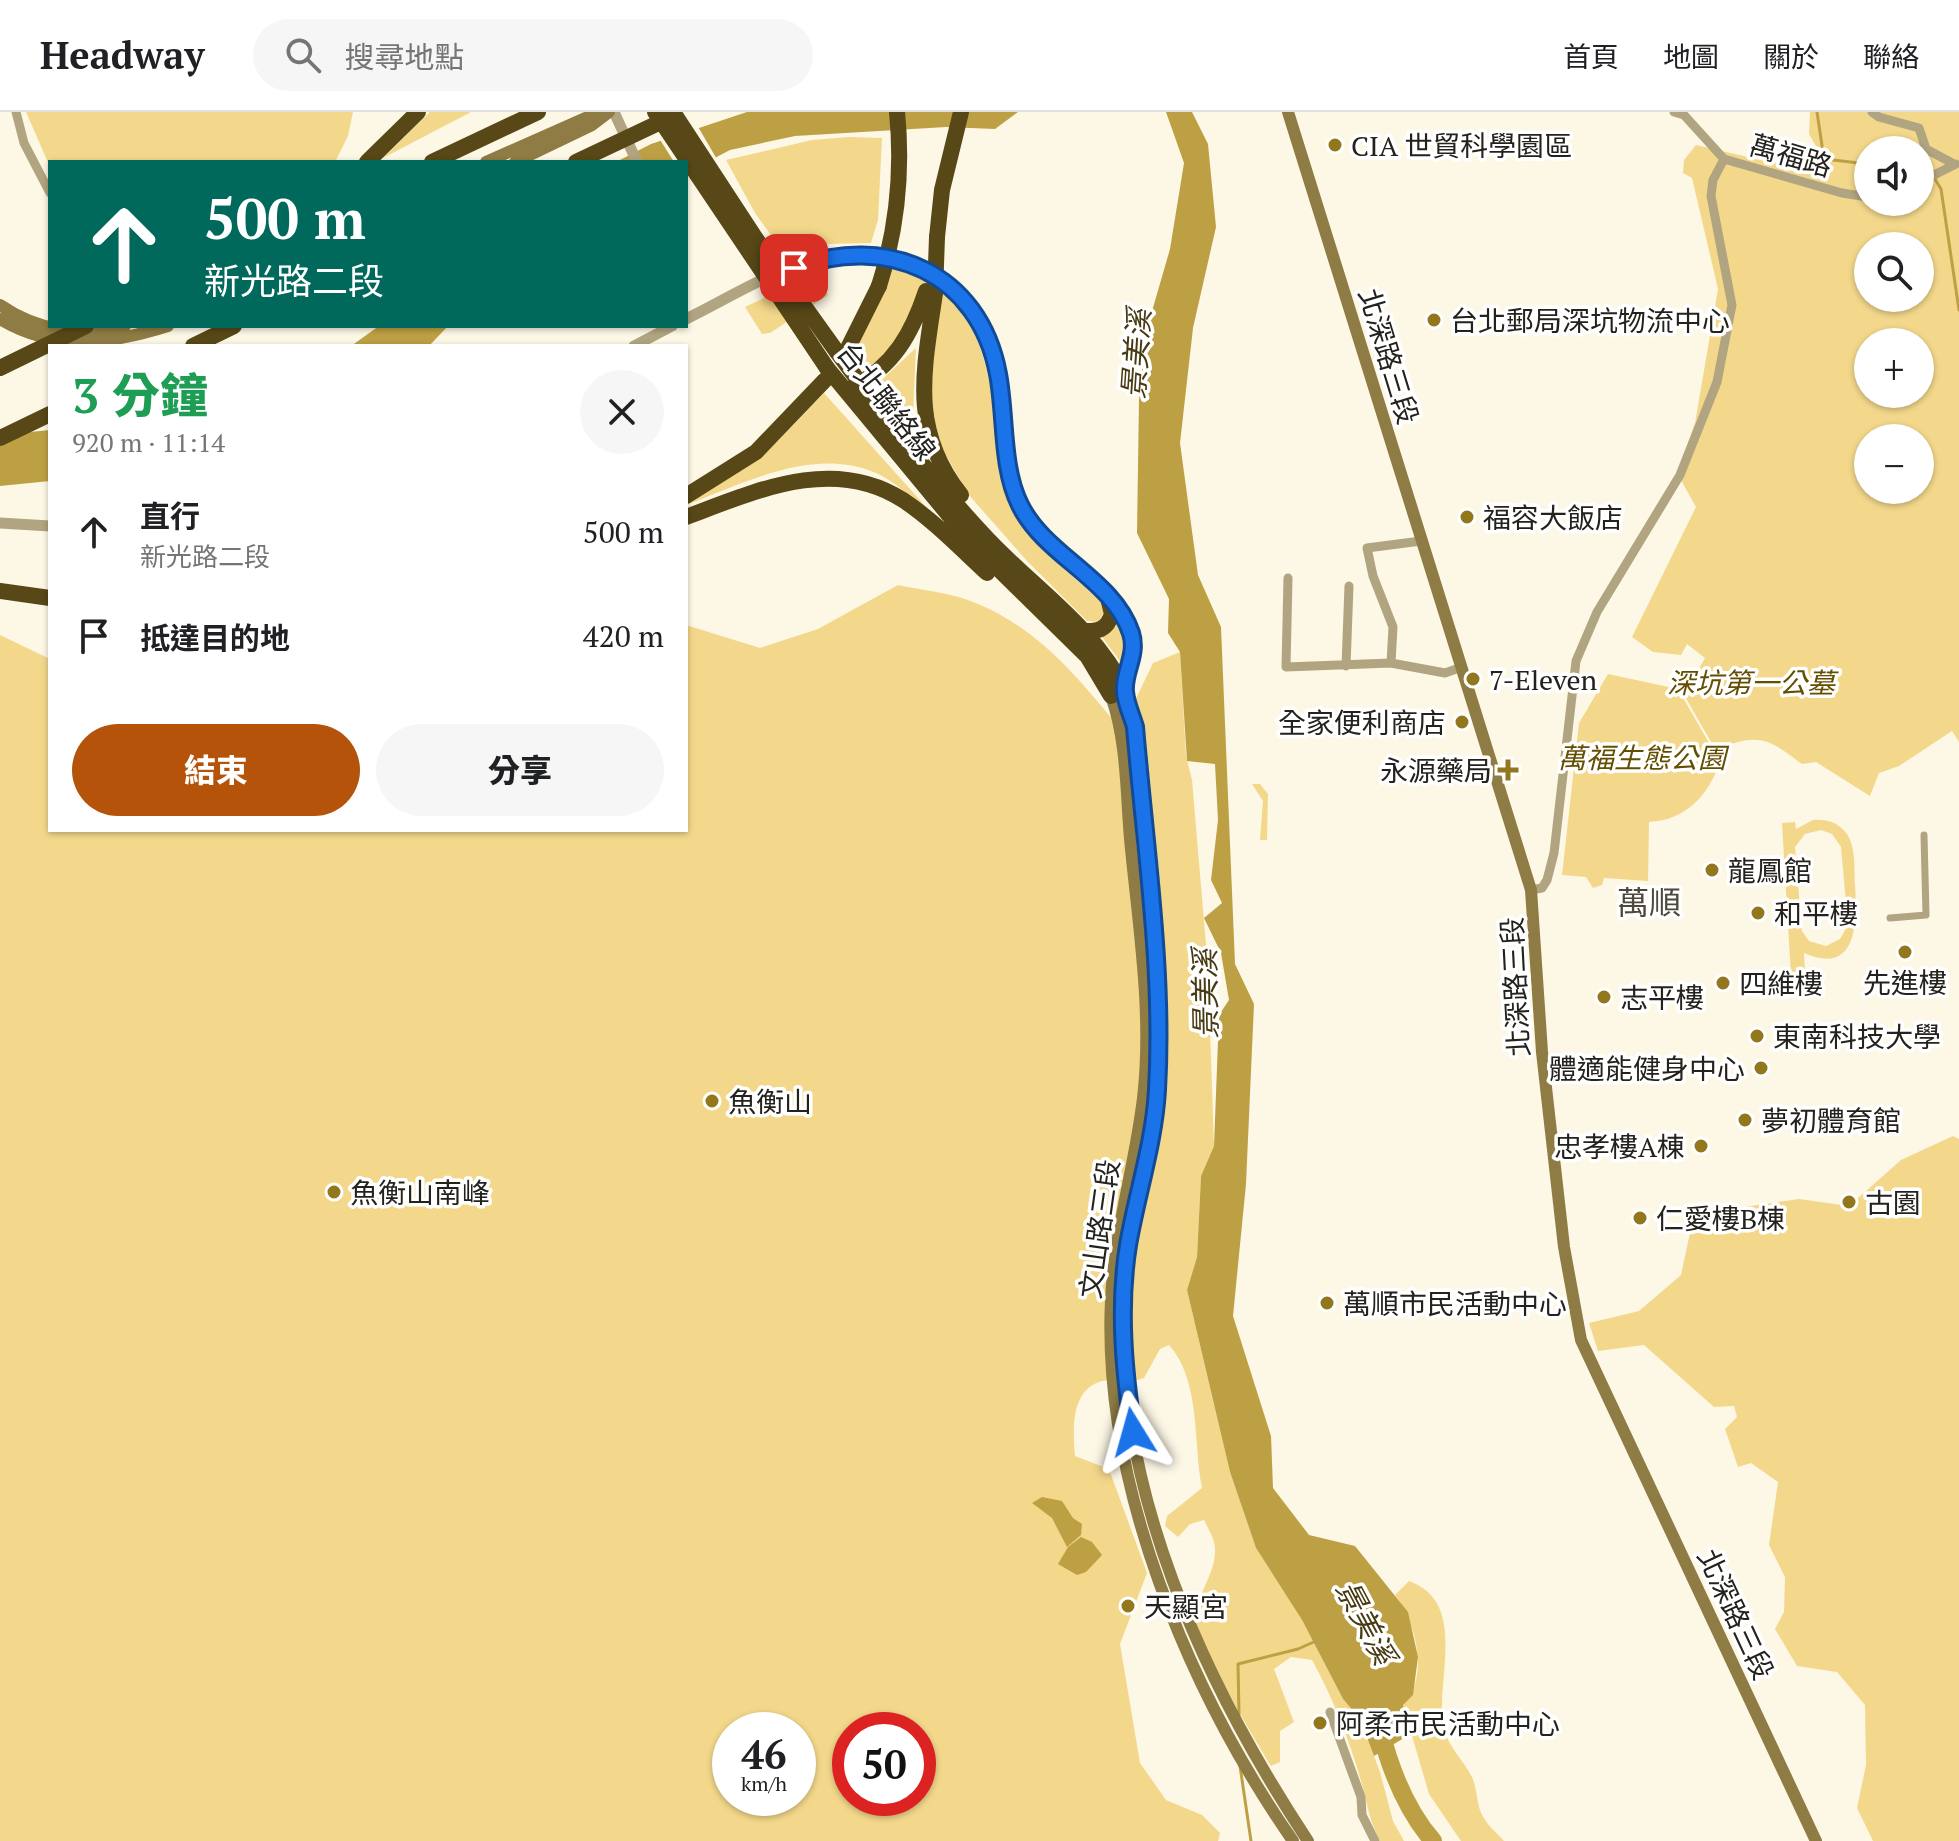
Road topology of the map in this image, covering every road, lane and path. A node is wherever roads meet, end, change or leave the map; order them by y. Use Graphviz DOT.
graph roads {
  1 [pos="16,112"];
  2 [pos="418,112"];
  3 [pos="538,112"];
  4 [pos="599,112"];
  5 [pos="655,112"];
  6 [pos="673,112"];
  7 [pos="680,112"];
  8 [pos="897,112"];
  9 [pos="961,112"];
  10 [pos="1288,112"];
  11 [pos="1674,112"];
  12 [pos="1872,112"];
  13 [pos="614,115"];
  14 [pos="1724,159"];
  15 [pos="369,160"];
  16 [pos="436,160"];
  17 [pos="491,160"];
  18 [pos="519,160"];
  19 [pos="580,160"];
  20 [pos="636,160"];
  21 [pos="686,160"];
  22 [pos="688,163"];
  23 [pos="1953,166"];
  24 [pos="1934,175"];
  25 [pos="48,189"];
  26 [pos="1854,195"];
  27 [pos="930,292"];
  28 [pos="0,305"];
  29 [pos="688,317"];
  30 [pos="0,319"];
  31 [pos="48,327"];
  32 [pos="50,328"];
  33 [pos="82,328"];
  34 [pos="108,328"];
  35 [pos="162,328"];
  36 [pos="230,328"];
  37 [pos="668,328"];
  38 [pos="49,344"];
  39 [pos="197,344"];
  40 [pos="638,344"];
  41 [pos="48,345"];
  42 [pos="842,350"];
  43 [pos="0,368"];
  44 [pos="826,374"];
  45 [pos="861,383"];
  46 [pos="845,392"];
  47 [pos="48,415"];
  48 [pos="0,438"];
  49 [pos="688,495"];
  50 [pos="688,516"];
  51 [pos="0,523"];
  52 [pos="48,526"];
  53 [pos="1421,541"];
  54 [pos="1288,578"];
  55 [pos="1028,581"];
  56 [pos="1349,586"];
  57 [pos="0,591"];
  58 [pos="48,598"];
  59 [pos="1108,598"];
  60 [pos="1055,625"];
  61 [pos="1081,630"];
  62 [pos="1391,663"];
  63 [pos="1346,666"];
  64 [pos="1462,667"];
  65 [pos="1118,693"];
  66 [pos="1924,835"];
  67 [pos="1531,890"];
  68 [pos="1890,918"];
  69 [pos="1159,1556"];
  70 [pos="1330,1712"];
  71 [pos="1293,1841"];
  72 [pos="1308,1841"];
  73 [pos="1375,1841"];
  74 [pos="1816,1841"];
  1 -- 25 [label="street"];
  2 -- 15 [label="highway"];
  3 -- 16 [label="highway"];
  4 -- 17 [label="main road"];
  5 -- 21 [label="highway, 台北聯絡線, bridge"];
  6 -- 42 [label="highway, 台北聯絡線, bridge"];
  7 -- 19 [label="highway, bridge"];
  8 -- 42 [label="highway, bridge"];
  9 -- 27 [label="highway, bridge"];
  10 -- 53 [label="main road, 北深路三段"];
  11 -- 14 [label="street, 萬福路"];
  12 -- 23 [label="street"];
  13 -- 18 [label="main road"];
  13 -- 20 [label="street"];
  14 -- 26 [label="street, 萬福路"];
  14 -- 67 [label="street"];
  22 -- 44 [label="highway, 台北聯絡線, bridge"];
  23 -- 24 [label="street"];
  27 -- 45 [label="highway"];
  27 -- 55 [label="highway"];
  28 -- 31 [label="main road"];
  29 -- 59 [label="street"];
  30 -- 35 [label="main road"];
  32 -- 34 [label="main road"];
  33 -- 38 [label="highway, bridge"];
  36 -- 39 [label="highway"];
  37 -- 40 [label="street"];
  41 -- 43 [label="highway, bridge"];
  42 -- 45 [label="highway, 台北聯絡線"];
  44 -- 46 [label="highway, 台北聯絡線"];
  44 -- 49 [label="highway"];
  45 -- 46 [label="highway"];
  45 -- 55 [label="highway, 台北聯絡線"];
  46 -- 60 [label="highway, 台北聯絡線"];
  47 -- 48 [label="highway"];
  50 -- 60 [label="highway"];
  51 -- 52 [label="street"];
  53 -- 62 [label="street"];
  53 -- 64 [label="main road, 北深路三段"];
  54 -- 63 [label="street"];
  55 -- 61 [label="highway, 台北聯絡線"];
  56 -- 63 [label="street"];
  57 -- 58 [label="highway"];
  59 -- 61 [label="highway"];
  59 -- 65 [label="main road"];
  60 -- 65 [label="highway, 台北聯絡線"];
  61 -- 65 [label="highway, 台北聯絡線"];
  62 -- 63 [label="street"];
  62 -- 64 [label="street"];
  64 -- 67 [label="main road, 北深路三段"];
  65 -- 69 [label="main road, 文山路三段"];
  66 -- 68 [label="street"];
  67 -- 74 [label="main road, 北深路三段"];
  69 -- 71 [label="main road, 文山路三段"];
  69 -- 72 [label="main road, 文山路三段"];
  70 -- 73 [label="street"];
}
